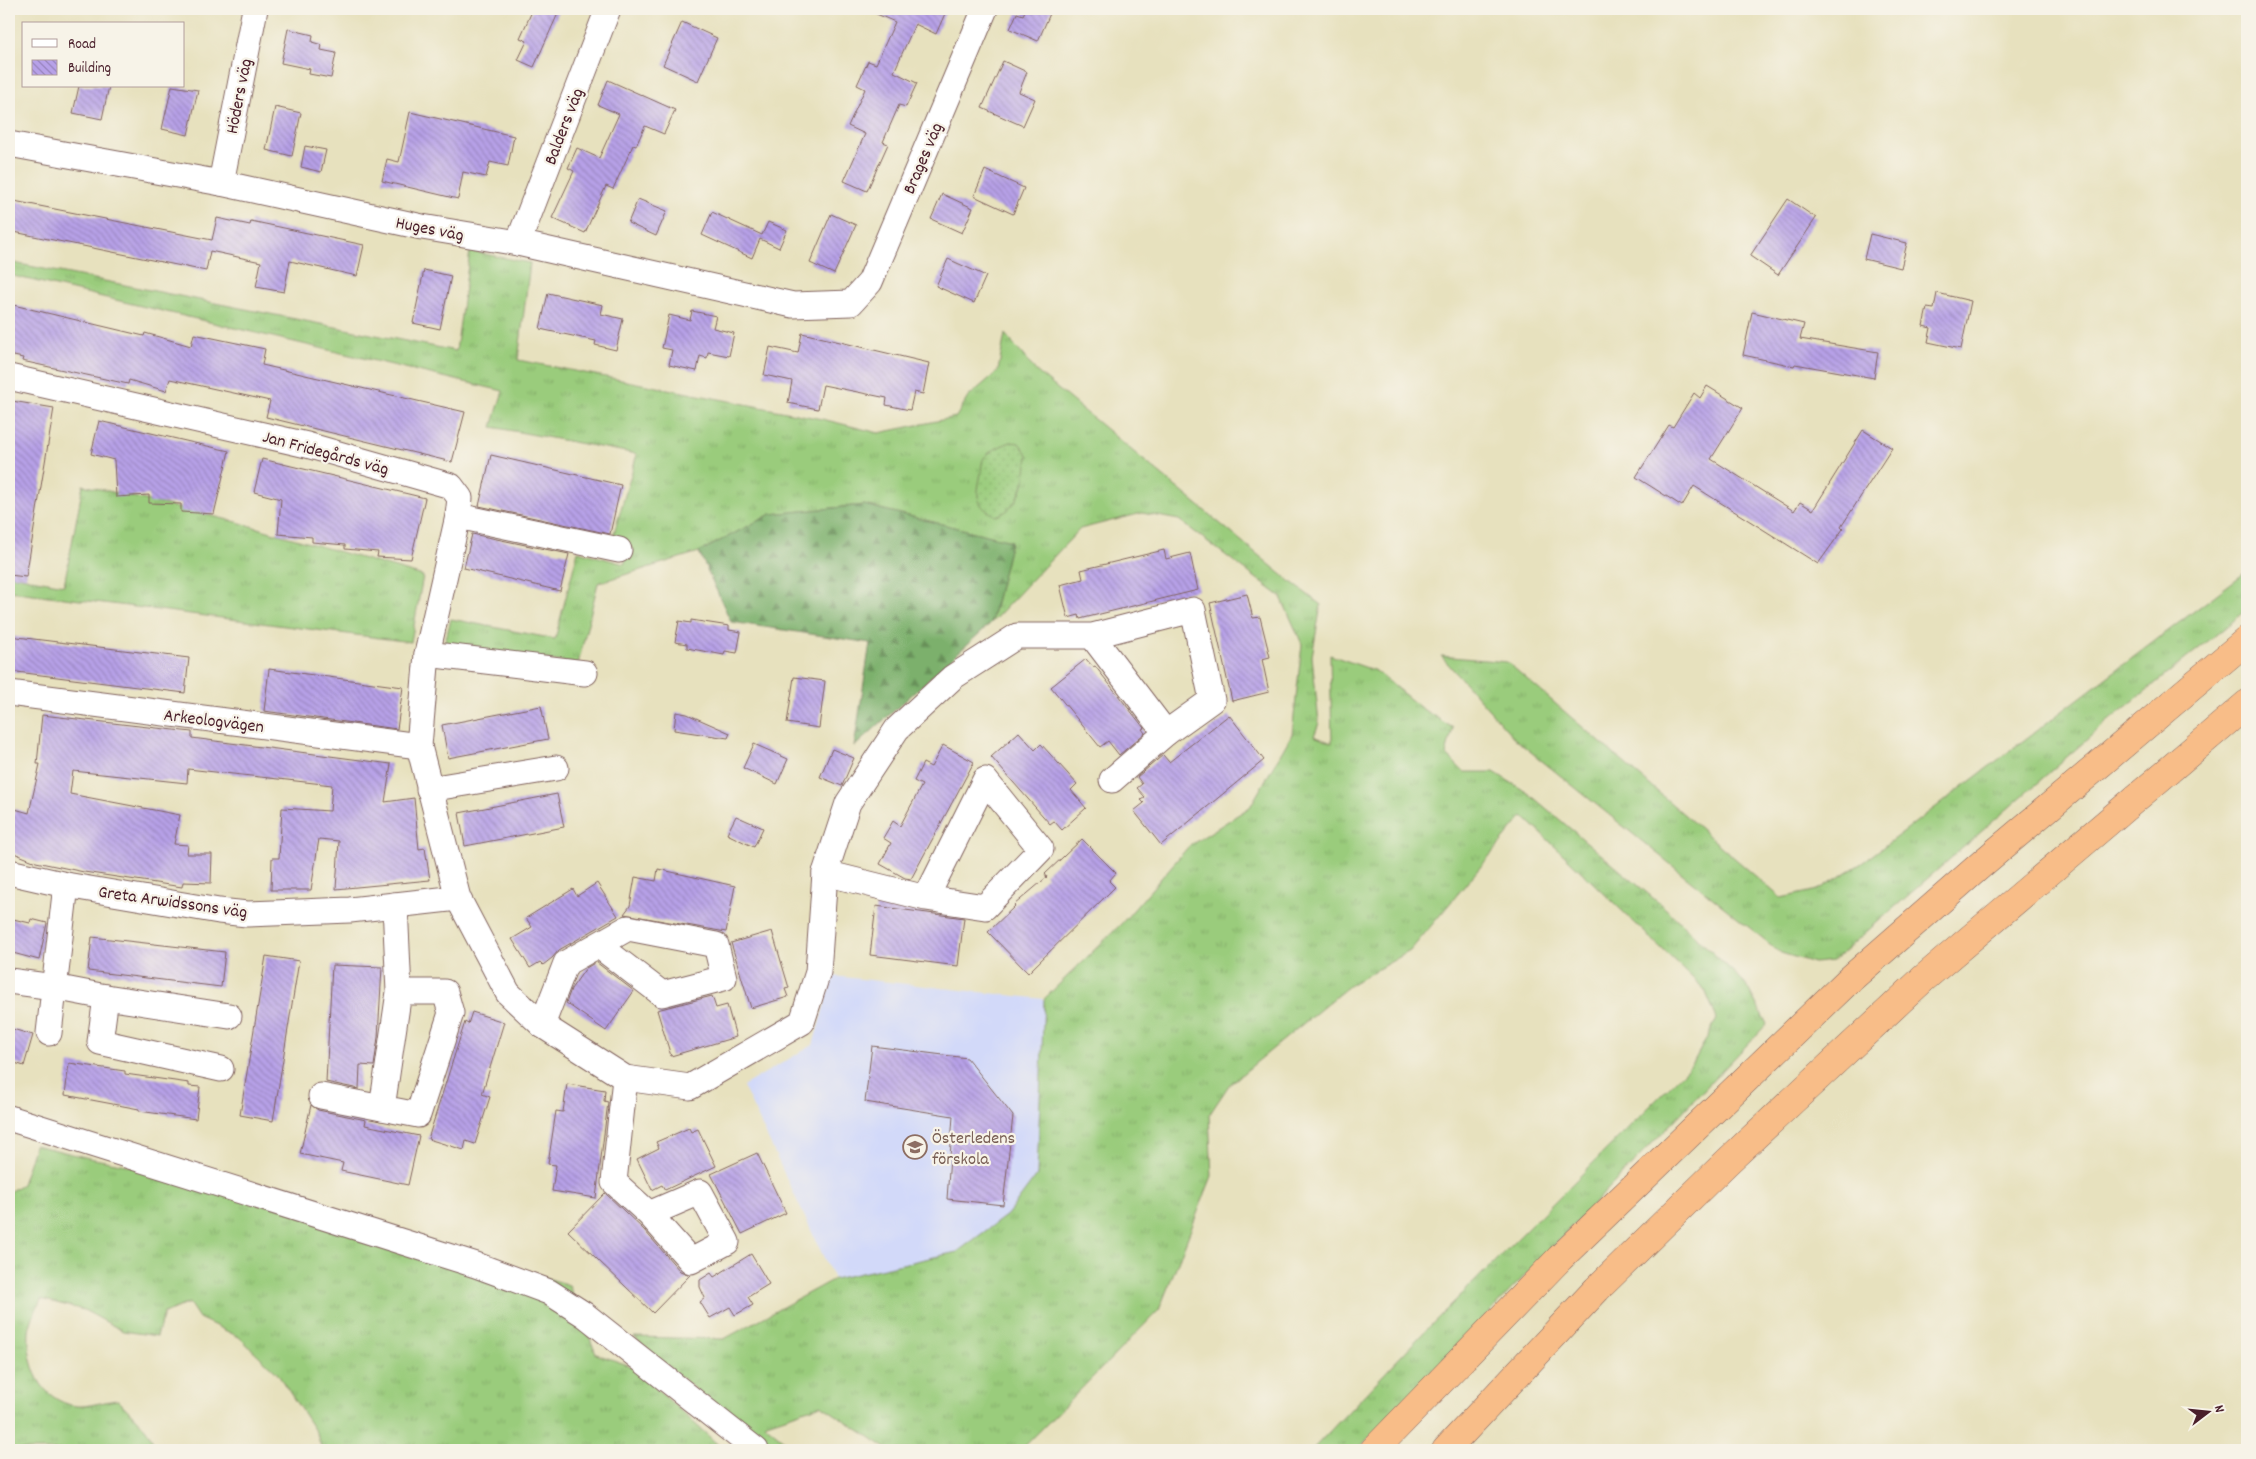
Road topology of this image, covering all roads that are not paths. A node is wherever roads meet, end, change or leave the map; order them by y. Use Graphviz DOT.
graph roads {
  1 [pos="255,9"];
  2 [pos="608,9"];
  3 [pos="985,9"];
  4 [pos="9,144"];
  5 [pos="221,183"];
  6 [pos="518,243"];
  7 [pos="851,303"];
  8 [pos="9,377"];
  9 [pos="458,516"];
  10 [pos="619,550"];
  11 [pos="1092,636"];
  12 [pos="2247,640"];
  13 [pos="427,654"];
  14 [pos="585,673"];
  15 [pos="9,693"];
  16 [pos="2247,704"];
  17 [pos="1166,733"];
  18 [pos="419,746"];
  19 [pos="556,768"];
  20 [pos="1112,780"];
  21 [pos="430,789"];
  22 [pos="9,872"];
  23 [pos="825,873"];
  24 [pos="66,885"];
  25 [pos="458,898"];
  26 [pos="926,898"];
  27 [pos="395,905"];
  28 [pos="598,945"];
  29 [pos="54,986"];
  30 [pos="12,988"];
  31 [pos="399,992"];
  32 [pos="106,997"];
  33 [pos="229,1016"];
  34 [pos="542,1025"];
  35 [pos="49,1033"];
  36 [pos="221,1069"];
  37 [pos="625,1078"];
  38 [pos="321,1096"];
  39 [pos="382,1108"];
  40 [pos="9,1118"];
  41 [pos="649,1214"];
  42 [pos="756,1450"];
  43 [pos="1374,1450"];
  44 [pos="1446,1450"];
  1 -- 5 [label="street, Höders väg"];
  2 -- 6 [label="street, Balders väg"];
  3 -- 7 [label="street, Brages väg"];
  4 -- 5 [label="street, Huges väg"];
  5 -- 6 [label="street, Huges väg"];
  6 -- 7 [label="street, Huges väg"];
  8 -- 9 [label="street, Jan Fridegårds väg"];
  9 -- 10 [label="street"];
  9 -- 13 [label="street"];
  11 -- 17 [label="street"];
  11 -- 17 [label="street"];
  11 -- 23 [label="street"];
  12 -- 43 [label="highway"];
  13 -- 14 [label="street"];
  13 -- 18 [label="street"];
  15 -- 18 [label="street, Arkeologvägen"];
  16 -- 44 [label="highway"];
  17 -- 20 [label="street"];
  18 -- 21 [label="street"];
  19 -- 21 [label="street"];
  21 -- 25 [label="street"];
  22 -- 24 [label="street, Greta Arwidssons väg"];
  23 -- 26 [label="street"];
  23 -- 37 [label="street"];
  24 -- 27 [label="street, Greta Arwidssons väg"];
  24 -- 29 [label="street"];
  25 -- 27 [label="street, Greta Arwidssons väg"];
  25 -- 34 [label="street"];
  26 -- 26 [label="street"];
  27 -- 31 [label="street"];
  28 -- 34 [label="street"];
  29 -- 30 [label="street"];
  29 -- 32 [label="street"];
  29 -- 35 [label="street"];
  31 -- 39 [label="street"];
  31 -- 39 [label="street"];
  32 -- 33 [label="street"];
  32 -- 36 [label="street"];
  34 -- 37 [label="street"];
  37 -- 41 [label="street"];
  38 -- 39 [label="street"];
  40 -- 42 [label="street"];
}
